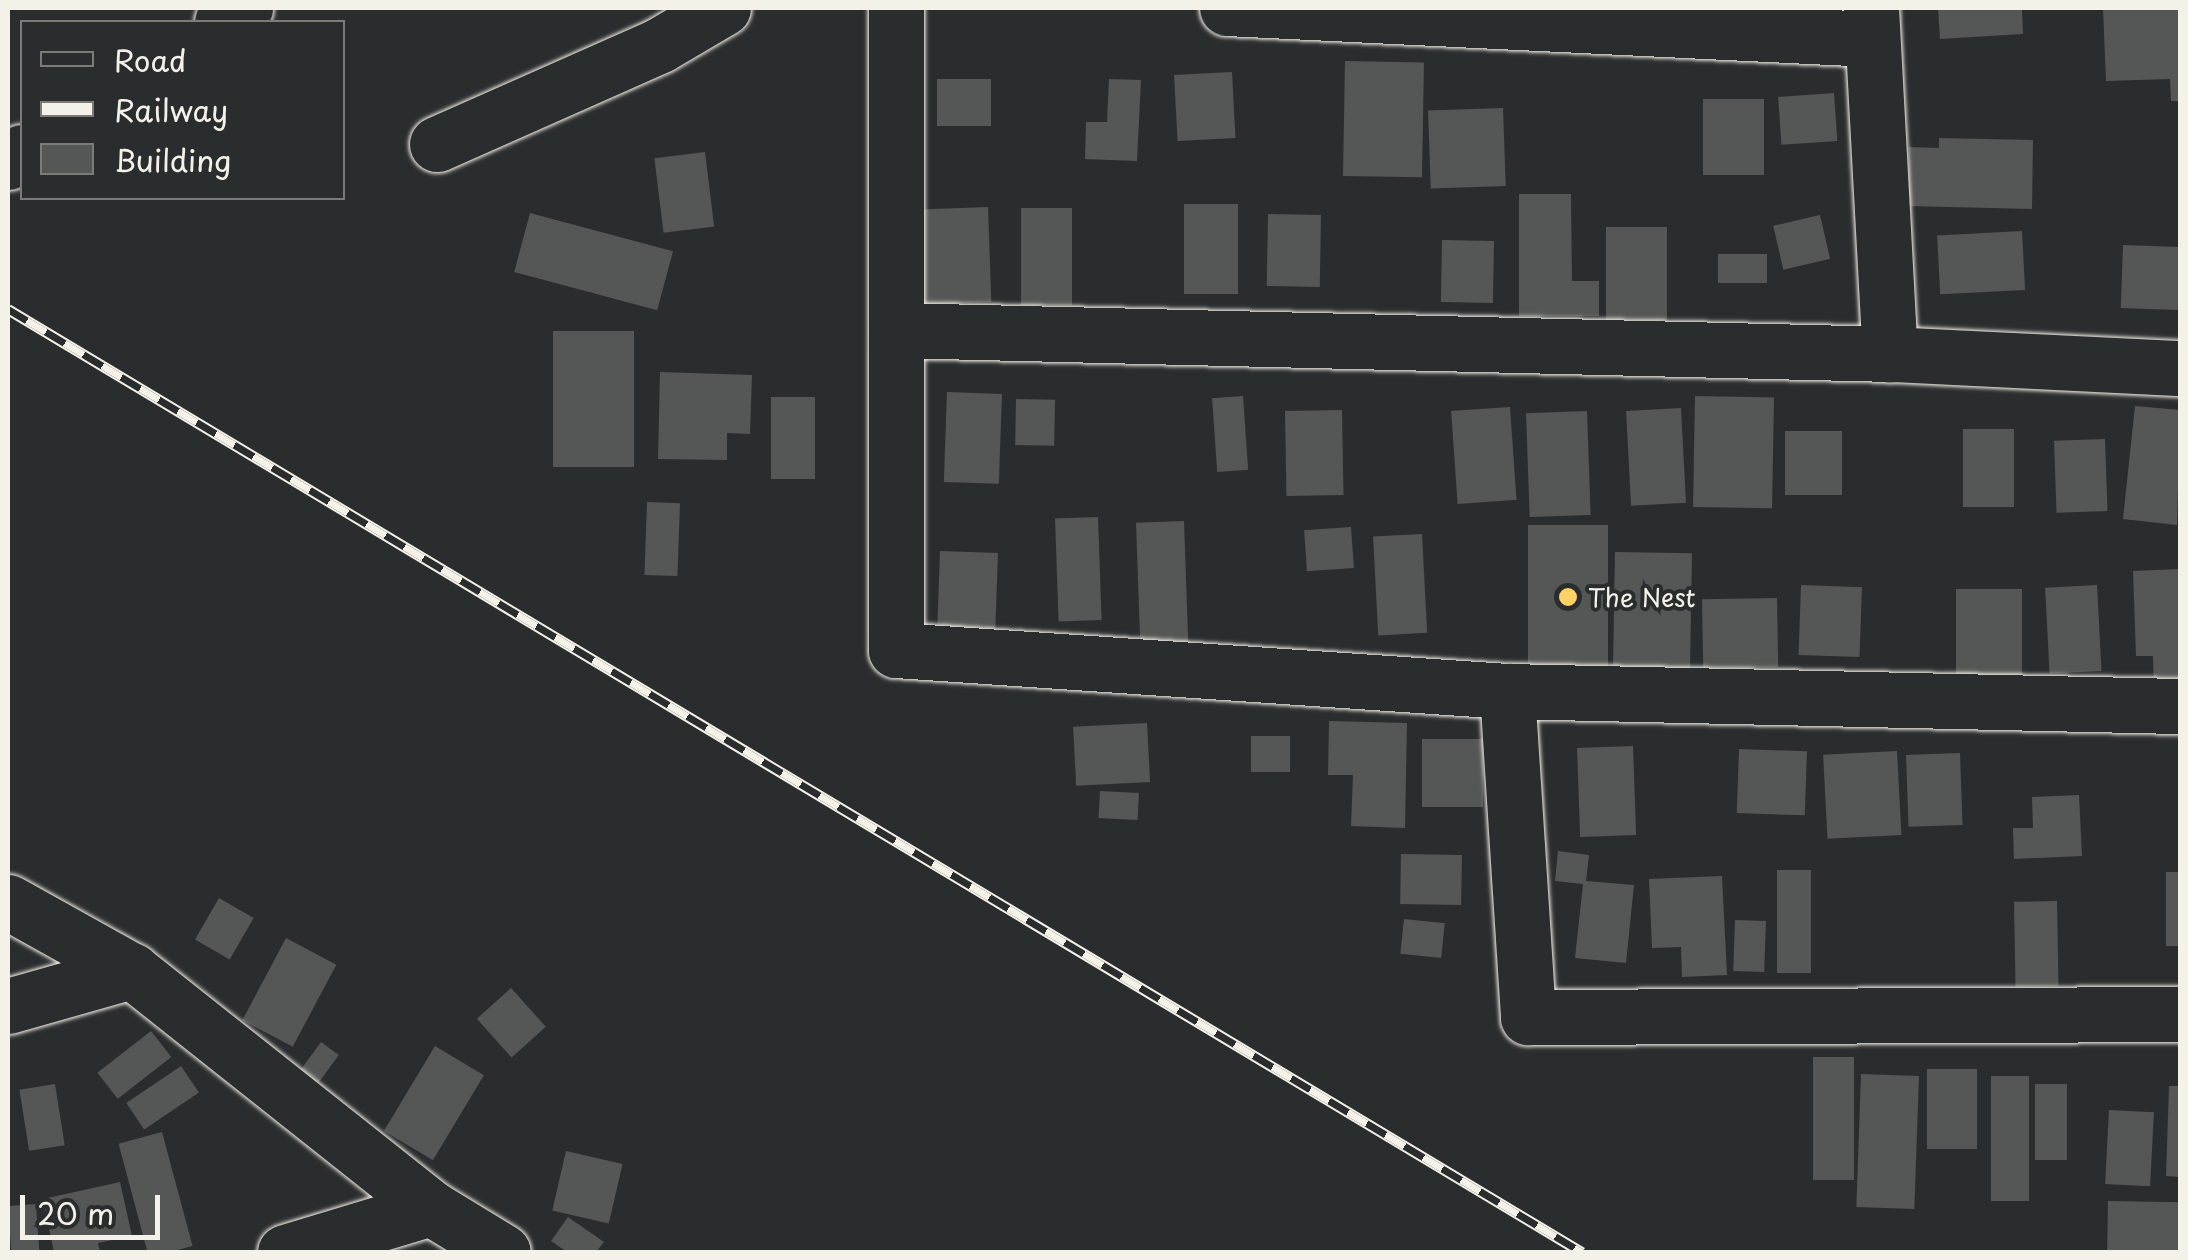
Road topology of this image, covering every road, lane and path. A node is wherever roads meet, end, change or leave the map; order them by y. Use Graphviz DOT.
graph roads {
  1 [pos="724,8"];
  2 [pos="896,8"];
  3 [pos="1227,8"];
  4 [pos="1872,23"];
  5 [pos="437,144"];
  6 [pos="896,330"];
  7 [pos="1890,354"];
  8 [pos="2180,368"];
  9 [pos="1507,691"];
  10 [pos="2180,706"];
  11 [pos="8,902"];
  12 [pos="132,971"];
  13 [pos="8,1006"];
  14 [pos="2180,1014"];
  15 [pos="431,1208"];
  16 [pos="285,1252"];
  17 [pos="503,1252"];
  1 -- 5 [label="street"];
  2 -- 6 [label="street"];
  3 -- 4 [label="street"];
  4 -- 7 [label="street"];
  6 -- 7 [label="street"];
  6 -- 9 [label="street"];
  7 -- 8 [label="street"];
  9 -- 10 [label="street"];
  9 -- 14 [label="street"];
  11 -- 12 [label="street"];
  12 -- 13 [label="street"];
  12 -- 15 [label="street"];
  15 -- 16 [label="street"];
  15 -- 17 [label="street"];
}
